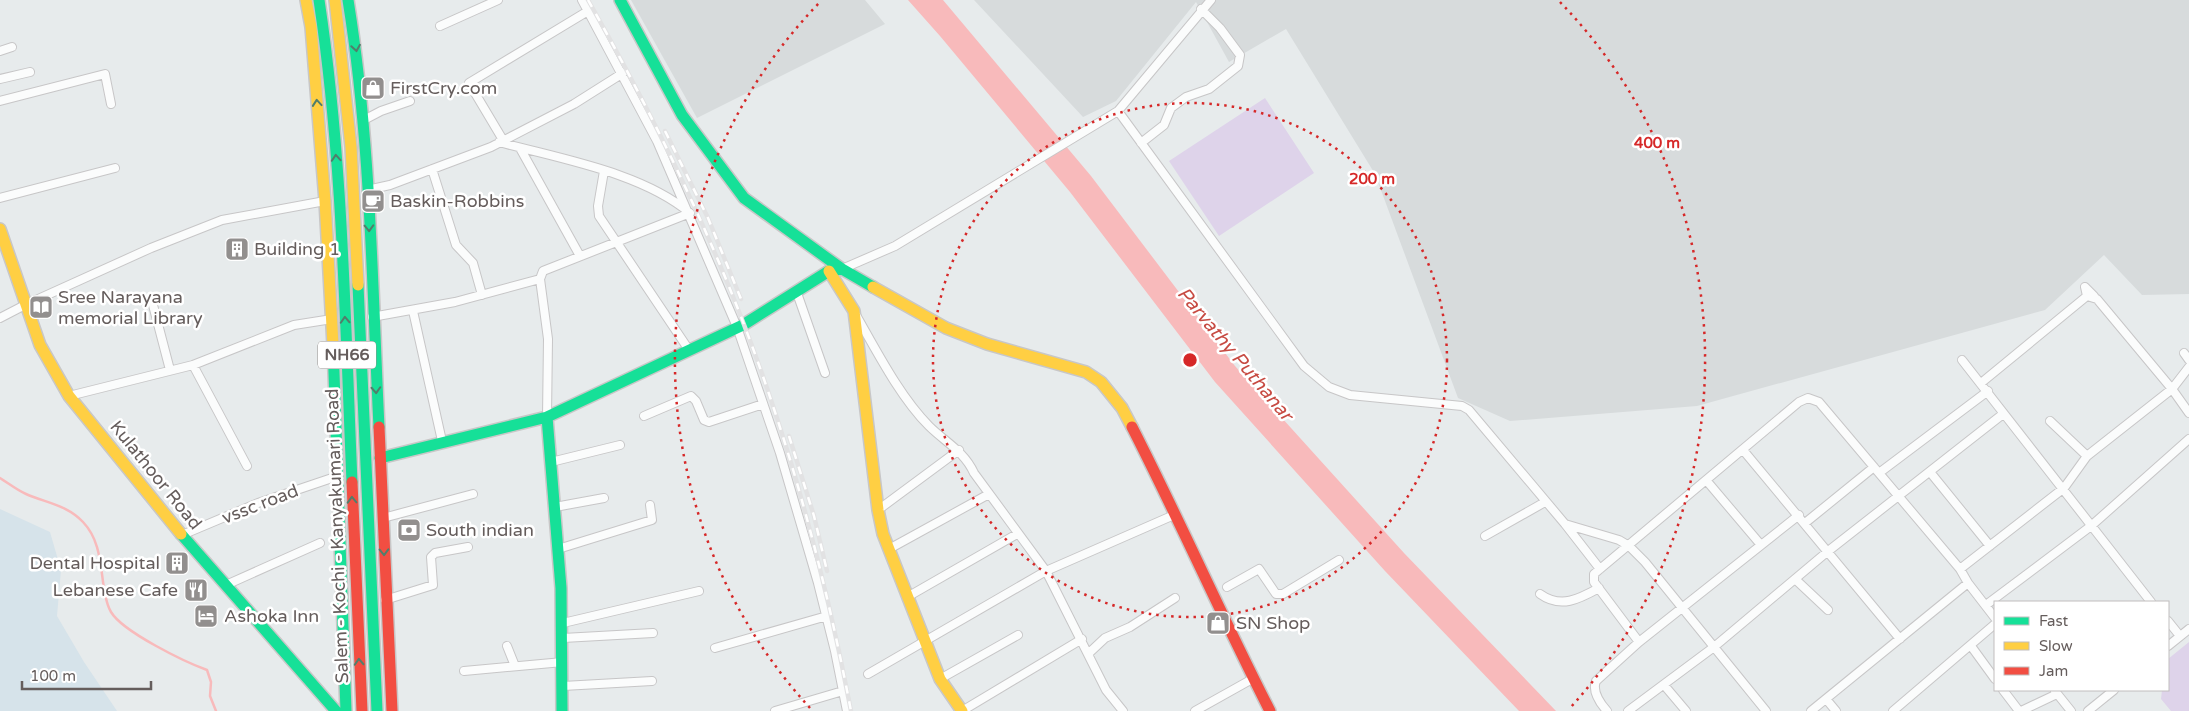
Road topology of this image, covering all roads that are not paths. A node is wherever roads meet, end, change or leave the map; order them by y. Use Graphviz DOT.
graph roads {
  1 [pos="306,0"];
  2 [pos="319,0"];
  3 [pos="335,0"];
  4 [pos="348,0"];
  5 [pos="498,0"];
  6 [pos="582,0"];
  7 [pos="620,0"];
  8 [pos="1210,0"];
  9 [pos="1201,9"];
  10 [pos="588,11"];
  11 [pos="440,26"];
  12 [pos="12,47"];
  13 [pos="0,52"];
  14 [pos="30,72"];
  15 [pos="623,73"];
  16 [pos="0,79"];
  17 [pos="0,100"];
  18 [pos="410,101"];
  19 [pos="111,104"];
  20 [pos="1118,111"];
  21 [pos="362,121"];
  22 [pos="501,141"];
  23 [pos="1141,143"];
  24 [pos="520,148"];
  25 [pos="115,168"];
  26 [pos="432,169"];
  27 [pos="604,171"];
  28 [pos="368,190"];
  29 [pos="0,198"];
  30 [pos="326,201"];
  31 [pos="690,213"];
  32 [pos="0,229"];
  33 [pos="615,243"];
  34 [pos="580,256"];
  35 [pos="842,269"];
  36 [pos="829,271"];
  37 [pos="540,279"];
  38 [pos="797,293"];
  39 [pos="482,295"];
  40 [pos="25,305"];
  41 [pos="153,305"];
  42 [pos="412,311"];
  43 [pos="854,311"];
  44 [pos="372,317"];
  45 [pos="0,318"];
  46 [pos="332,319"];
  47 [pos="737,328"];
  48 [pos="689,350"];
  49 [pos="1962,360"];
  50 [pos="193,365"];
  51 [pos="2189,366"];
  52 [pos="170,370"];
  53 [pos="826,373"];
  54 [pos="1981,383"];
  55 [pos="2172,389"];
  56 [pos="1988,392"];
  57 [pos="69,396"];
  58 [pos="763,404"];
  59 [pos="2189,413"];
  60 [pos="2003,414"];
  61 [pos="644,416"];
  62 [pos="547,417"];
  63 [pos="2050,421"];
  64 [pos="2189,439"];
  65 [pos="442,441"];
  66 [pos="620,445"];
  67 [pos="959,450"];
  68 [pos="1743,450"];
  69 [pos="2087,456"];
  70 [pos="380,458"];
  71 [pos="551,462"];
  72 [pos="247,466"];
  73 [pos="1877,470"];
  74 [pos="1930,472"];
  75 [pos="338,476"];
  76 [pos="1706,480"];
  77 [pos="2064,488"];
  78 [pos="473,494"];
  79 [pos="990,494"];
  80 [pos="1899,497"];
  81 [pos="604,498"];
  82 [pos="1546,502"];
  83 [pos="650,505"];
  84 [pos="554,507"];
  85 [pos="878,510"];
  86 [pos="1174,515"];
  87 [pos="1799,515"];
  88 [pos="383,518"];
  89 [pos="1805,523"];
  90 [pos="1565,524"];
  91 [pos="2091,526"];
  92 [pos="1017,534"];
  93 [pos="182,535"];
  94 [pos="1485,536"];
  95 [pos="320,543"];
  96 [pos="1761,545"];
  97 [pos="1629,546"];
  98 [pos="1990,546"];
  99 [pos="468,547"];
  100 [pos="558,549"];
  101 [pos="889,549"];
  102 [pos="1827,552"];
  103 [pos="1339,560"];
  104 [pos="1600,569"];
  105 [pos="1960,569"];
  106 [pos="1046,570"];
  107 [pos="1795,579"];
  108 [pos="1968,583"];
  109 [pos="226,585"];
  110 [pos="1228,587"];
  111 [pos="1599,588"];
  112 [pos="699,591"];
  113 [pos="1540,594"];
  114 [pos="909,596"];
  115 [pos="1175,598"];
  116 [pos="385,600"];
  117 [pos="2150,601"];
  118 [pos="1986,605"];
  119 [pos="1682,608"];
  120 [pos="1828,610"];
  121 [pos="827,616"];
  122 [pos="1994,617"];
  123 [pos="562,622"];
  124 [pos="2169,622"];
  125 [pos="1994,625"];
  126 [pos="2189,629"];
  127 [pos="654,634"];
  128 [pos="1018,635"];
  129 [pos="2180,636"];
  130 [pos="562,638"];
  131 [pos="1900,638"];
  132 [pos="1082,639"];
  133 [pos="927,641"];
  134 [pos="1639,642"];
  135 [pos="2169,645"];
  136 [pos="507,646"];
  137 [pos="1971,646"];
  138 [pos="1714,647"];
  139 [pos="715,648"];
  140 [pos="1089,653"];
  141 [pos="562,662"];
  142 [pos="515,666"];
  143 [pos="464,671"];
  144 [pos="868,674"];
  145 [pos="1254,678"];
  146 [pos="1994,678"];
  147 [pos="940,679"];
  148 [pos="652,681"];
  149 [pos="1664,685"];
  150 [pos="562,686"];
  151 [pos="843,690"];
  152 [pos="2004,691"];
  153 [pos="2113,691"];
  154 [pos="2056,692"];
  155 [pos="1826,699"];
  156 [pos="336,711"];
  157 [pos="346,711"];
  158 [pos="362,711"];
  159 [pos="377,711"];
  160 [pos="392,711"];
  161 [pos="562,711"];
  162 [pos="775,711"];
  163 [pos="847,711"];
  164 [pos="962,711"];
  165 [pos="1123,711"];
  166 [pos="1194,711"];
  167 [pos="1270,711"];
  168 [pos="1607,711"];
  169 [pos="1628,711"];
  170 [pos="1686,711"];
  171 [pos="1766,711"];
  172 [pos="1811,711"];
  173 [pos="1836,711"];
  174 [pos="1893,711"];
  175 [pos="2020,711"];
  176 [pos="2071,711"];
  177 [pos="2088,711"];
  30 -- 1 [label="main road, one-way"];
  158 -- 2 [label="main road, Salem - Kochi - Kanyakumari Road / NH66, one-way"];
  3 -- 159 [label="main road, Salem - Kochi - Kanyakumari Road / NH66"];
  4 -- 21 [label="main road, one-way"];
  5 -- 11 [label="street"];
  6 -- 10 [label="street"];
  7 -- 35 [label="main road"];
  8 -- 9 [label="street"];
  9 -- 20 [label="street"];
  9 -- 23 [label="street"];
  10 -- 15 [label="street"];
  10 -- 22 [label="street"];
  12 -- 13 [label="street"];
  14 -- 16 [label="street"];
  15 -- 22 [label="street"];
  15 -- 31 [label="street"];
  17 -- 19 [label="street"];
  18 -- 21 [label="street"];
  20 -- 23 [label="street"];
  20 -- 35 [label="street"];
  21 -- 28 [label="main road"];
  22 -- 24 [label="street"];
  22 -- 26 [label="street"];
  23 -- 82 [label="street"];
  24 -- 27 [label="street"];
  24 -- 34 [label="street"];
  25 -- 29 [label="street"];
  26 -- 28 [label="street"];
  26 -- 39 [label="street"];
  27 -- 31 [label="street"];
  27 -- 33 [label="street"];
  28 -- 44 [label="main road, one-way"];
  30 -- 40 [label="street"];
  30 -- 46 [label="main road"];
  31 -- 33 [label="street"];
  31 -- 47 [label="street"];
  32 -- 40 [label="main road, Kulathoor Road"];
  33 -- 34 [label="street"];
  33 -- 48 [label="street"];
  34 -- 37 [label="street"];
  35 -- 36 [label="main road"];
  35 -- 86 [label="main road"];
  36 -- 38 [label="main road"];
  36 -- 43 [label="main road"];
  37 -- 39 [label="street"];
  37 -- 62 [label="street"];
  38 -- 47 [label="main road"];
  38 -- 53 [label="street"];
  39 -- 42 [label="street"];
  40 -- 45 [label="street"];
  40 -- 57 [label="main road, Kulathoor Road"];
  41 -- 52 [label="street"];
  42 -- 44 [label="street"];
  42 -- 65 [label="street"];
  43 -- 67 [label="street"];
  43 -- 85 [label="main road"];
  44 -- 70 [label="main road, one-way"];
  46 -- 50 [label="street"];
  46 -- 75 [label="main road"];
  47 -- 48 [label="main road"];
  47 -- 58 [label="street"];
  48 -- 62 [label="main road"];
  49 -- 54 [label="street"];
  50 -- 52 [label="street"];
  50 -- 72 [label="street"];
  51 -- 55 [label="street"];
  52 -- 57 [label="street"];
  54 -- 55 [label="street"];
  54 -- 56 [label="street"];
  55 -- 59 [label="street"];
  55 -- 69 [label="street"];
  56 -- 60 [label="street"];
  56 -- 73 [label="street"];
  57 -- 93 [label="main road, Kulathoor Road"];
  58 -- 61 [label="street"];
  58 -- 121 [label="street"];
  60 -- 74 [label="street"];
  60 -- 77 [label="street"];
  62 -- 65 [label="main road"];
  62 -- 71 [label="main road"];
  63 -- 69 [label="street"];
  64 -- 91 [label="street"];
  65 -- 70 [label="main road"];
  66 -- 71 [label="street"];
  67 -- 79 [label="street"];
  67 -- 85 [label="street"];
  68 -- 73 [label="street"];
  68 -- 76 [label="street"];
  68 -- 87 [label="street"];
  69 -- 77 [label="street"];
  70 -- 88 [label="main road"];
  71 -- 84 [label="main road"];
  73 -- 80 [label="street"];
  73 -- 89 [label="street"];
  74 -- 80 [label="street"];
  74 -- 98 [label="street"];
  75 -- 93 [label="street, vssc road"];
  75 -- 157 [label="main road"];
  76 -- 96 [label="street"];
  76 -- 97 [label="street"];
  77 -- 91 [label="street"];
  77 -- 98 [label="street"];
  78 -- 88 [label="street"];
  79 -- 92 [label="street"];
  79 -- 101 [label="street"];
  80 -- 102 [label="street"];
  80 -- 105 [label="street"];
  81 -- 84 [label="street"];
  82 -- 90 [label="street"];
  82 -- 94 [label="street"];
  83 -- 100 [label="street"];
  84 -- 100 [label="main road"];
  85 -- 101 [label="main road"];
  86 -- 106 [label="street"];
  86 -- 145 [label="main road"];
  87 -- 89 [label="street"];
  87 -- 96 [label="street"];
  88 -- 116 [label="main road, one-way"];
  89 -- 102 [label="street"];
  90 -- 97 [label="street"];
  90 -- 104 [label="street"];
  91 -- 117 [label="street"];
  91 -- 118 [label="street"];
  92 -- 106 [label="street"];
  92 -- 114 [label="street"];
  93 -- 109 [label="main road, Kulathoor Road"];
  95 -- 109 [label="street"];
  96 -- 119 [label="street"];
  97 -- 104 [label="street"];
  97 -- 119 [label="street"];
  98 -- 105 [label="street"];
  99 -- 116 [label="street"];
  100 -- 123 [label="main road"];
  101 -- 114 [label="main road"];
  102 -- 107 [label="street"];
  102 -- 131 [label="street"];
  103 -- 110 [label="street"];
  104 -- 111 [label="street"];
  105 -- 108 [label="street"];
  106 -- 132 [label="street"];
  106 -- 133 [label="street"];
  107 -- 120 [label="street"];
  107 -- 138 [label="street"];
  108 -- 118 [label="street"];
  108 -- 131 [label="street"];
  109 -- 156 [label="main road, Kulathoor Road"];
  111 -- 113 [label="street"];
  111 -- 134 [label="street"];
  112 -- 123 [label="street"];
  114 -- 133 [label="main road"];
  115 -- 140 [label="street"];
  116 -- 160 [label="main road"];
  118 -- 122 [label="street"];
  119 -- 134 [label="street"];
  119 -- 138 [label="street"];
  121 -- 139 [label="street"];
  121 -- 151 [label="street"];
  123 -- 130 [label="main road"];
  124 -- 129 [label="street"];
  125 -- 137 [label="street"];
  126 -- 129 [label="street"];
  127 -- 130 [label="street"];
  128 -- 147 [label="street"];
  129 -- 135 [label="street"];
  130 -- 141 [label="main road"];
  131 -- 155 [label="street"];
  132 -- 140 [label="street"];
  132 -- 164 [label="street"];
  133 -- 144 [label="street"];
  133 -- 147 [label="main road"];
  134 -- 168 [label="street"];
  136 -- 142 [label="street"];
  137 -- 146 [label="street"];
  137 -- 174 [label="street"];
  138 -- 149 [label="street"];
  138 -- 171 [label="street"];
  140 -- 165 [label="street"];
  141 -- 142 [label="street"];
  141 -- 150 [label="main road"];
  142 -- 143 [label="street"];
  145 -- 166 [label="street"];
  145 -- 167 [label="main road"];
  147 -- 164 [label="main road"];
  148 -- 150 [label="street"];
  149 -- 169 [label="street"];
  149 -- 170 [label="street"];
  150 -- 161 [label="main road"];
  151 -- 162 [label="street"];
  151 -- 163 [label="street"];
  152 -- 175 [label="street"];
  153 -- 177 [label="street"];
  154 -- 175 [label="street"];
  154 -- 176 [label="street"];
  155 -- 172 [label="street"];
  155 -- 173 [label="street"];
}
